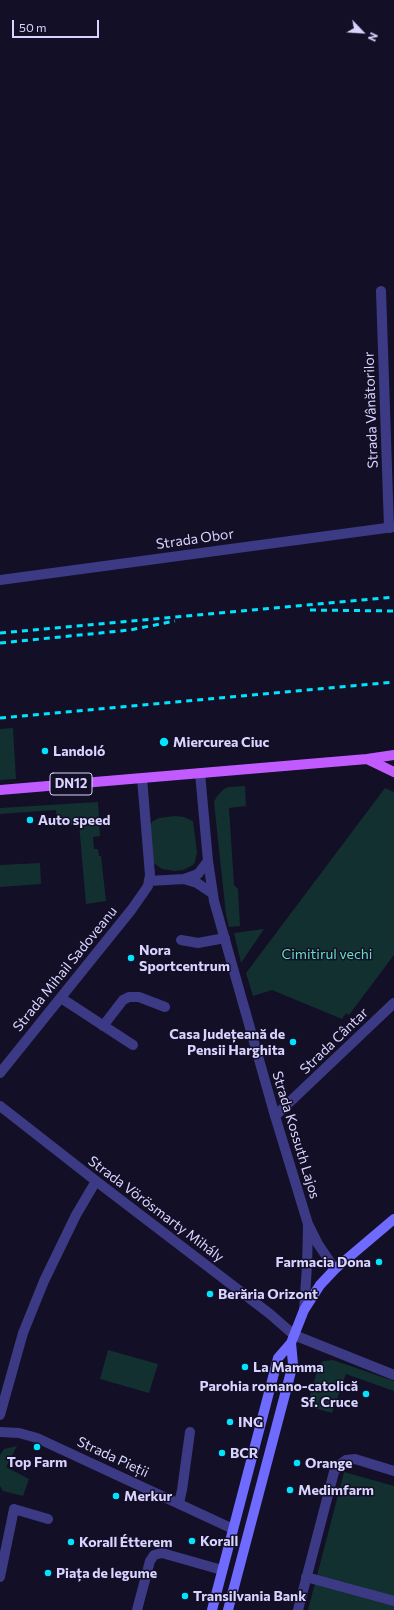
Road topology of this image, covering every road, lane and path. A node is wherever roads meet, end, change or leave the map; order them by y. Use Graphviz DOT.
graph roads {
  1 [pos="381,291"];
  2 [pos="392,527"];
  3 [pos="0,580"];
  4 [pos="394,755"];
  5 [pos="367,759"];
  6 [pos="394,772"];
  7 [pos="200,774"];
  8 [pos="142,778"];
  9 [pos="0,790"];
  10 [pos="208,861"];
  11 [pos="184,879"];
  12 [pos="149,881"];
  13 [pos="212,893"];
  14 [pos="225,938"];
  15 [pos="181,940"];
  16 [pos="61,998"];
  17 [pos="394,1003"];
  18 [pos="165,1007"];
  19 [pos="103,1026"];
  20 [pos="133,1045"];
  21 [pos="0,1073"];
  22 [pos="0,1106"];
  23 [pos="275,1116"];
  24 [pos="96,1182"];
  25 [pos="394,1219"];
  26 [pos="308,1224"];
  27 [pos="335,1269"];
  28 [pos="304,1310"];
  29 [pos="293,1339"];
  30 [pos="394,1375"];
  31 [pos="2,1397"];
  32 [pos="0,1415"];
  33 [pos="0,1432"];
  34 [pos="190,1432"];
  35 [pos="394,1471"];
  36 [pos="179,1503"];
  37 [pos="48,1519"];
  38 [pos="233,1529"];
  39 [pos="222,1570"];
  40 [pos="0,1577"];
  41 [pos="306,1577"];
  42 [pos="394,1601"];
  43 [pos="138,1610"];
  44 [pos="212,1610"];
  45 [pos="228,1610"];
  46 [pos="298,1610"];
  1 -- 2 [label="street, Strada Vânătorilor"];
  2 -- 3 [label="street, Strada Obor"];
  4 -- 5 [label="main road, DN12"];
  5 -- 6 [label="main road"];
  5 -- 7 [label="main road, DN12"];
  7 -- 8 [label="main road, DN12"];
  7 -- 10 [label="street, Strada Kossuth Lajos"];
  8 -- 9 [label="main road, DN12"];
  8 -- 12 [label="street"];
  10 -- 11 [label="street"];
  10 -- 13 [label="street, Strada Kossuth Lajos"];
  11 -- 12 [label="street"];
  11 -- 13 [label="street"];
  12 -- 16 [label="street, Strada Mihail Sadoveanu"];
  13 -- 14 [label="street, Strada Kossuth Lajos"];
  14 -- 15 [label="street"];
  14 -- 23 [label="street, Strada Kossuth Lajos"];
  16 -- 19 [label="street"];
  16 -- 21 [label="street, Strada Mihail Sadoveanu"];
  17 -- 23 [label="street, Strada Cântar"];
  18 -- 19 [label="street"];
  19 -- 20 [label="street"];
  22 -- 24 [label="street, Strada Vörösmarty Mihály"];
  23 -- 26 [label="street, Strada Kossuth Lajos"];
  24 -- 29 [label="street, Strada Vörösmarty Mihály"];
  24 -- 31 [label="street"];
  25 -- 27 [label="main road"];
  26 -- 27 [label="street, Strada Kossuth Lajos"];
  26 -- 28 [label="street, Strada Kossuth Lajos"];
  27 -- 28 [label="main road, Strada Kossuth Lajos"];
  28 -- 29 [label="main road, Strada Kossuth Lajos"];
  29 -- 30 [label="street, Strada Vörösmarty Mihály"];
  29 -- 38 [label="main road, Strada Kossuth Lajos"];
  29 -- 45 [label="main road, Strada Kossuth Lajos"];
  31 -- 32 [label="street"];
  33 -- 36 [label="street, Strada Pieții"];
  34 -- 36 [label="street"];
  35 -- 41 [label="street"];
  36 -- 38 [label="street, Strada Pieții"];
  37 -- 40 [label="street"];
  38 -- 39 [label="main road, Strada Kossuth Lajos"];
  39 -- 43 [label="street"];
  39 -- 44 [label="main road, Strada Kossuth Lajos"];
  41 -- 42 [label="street"];
  41 -- 46 [label="street"];
}
